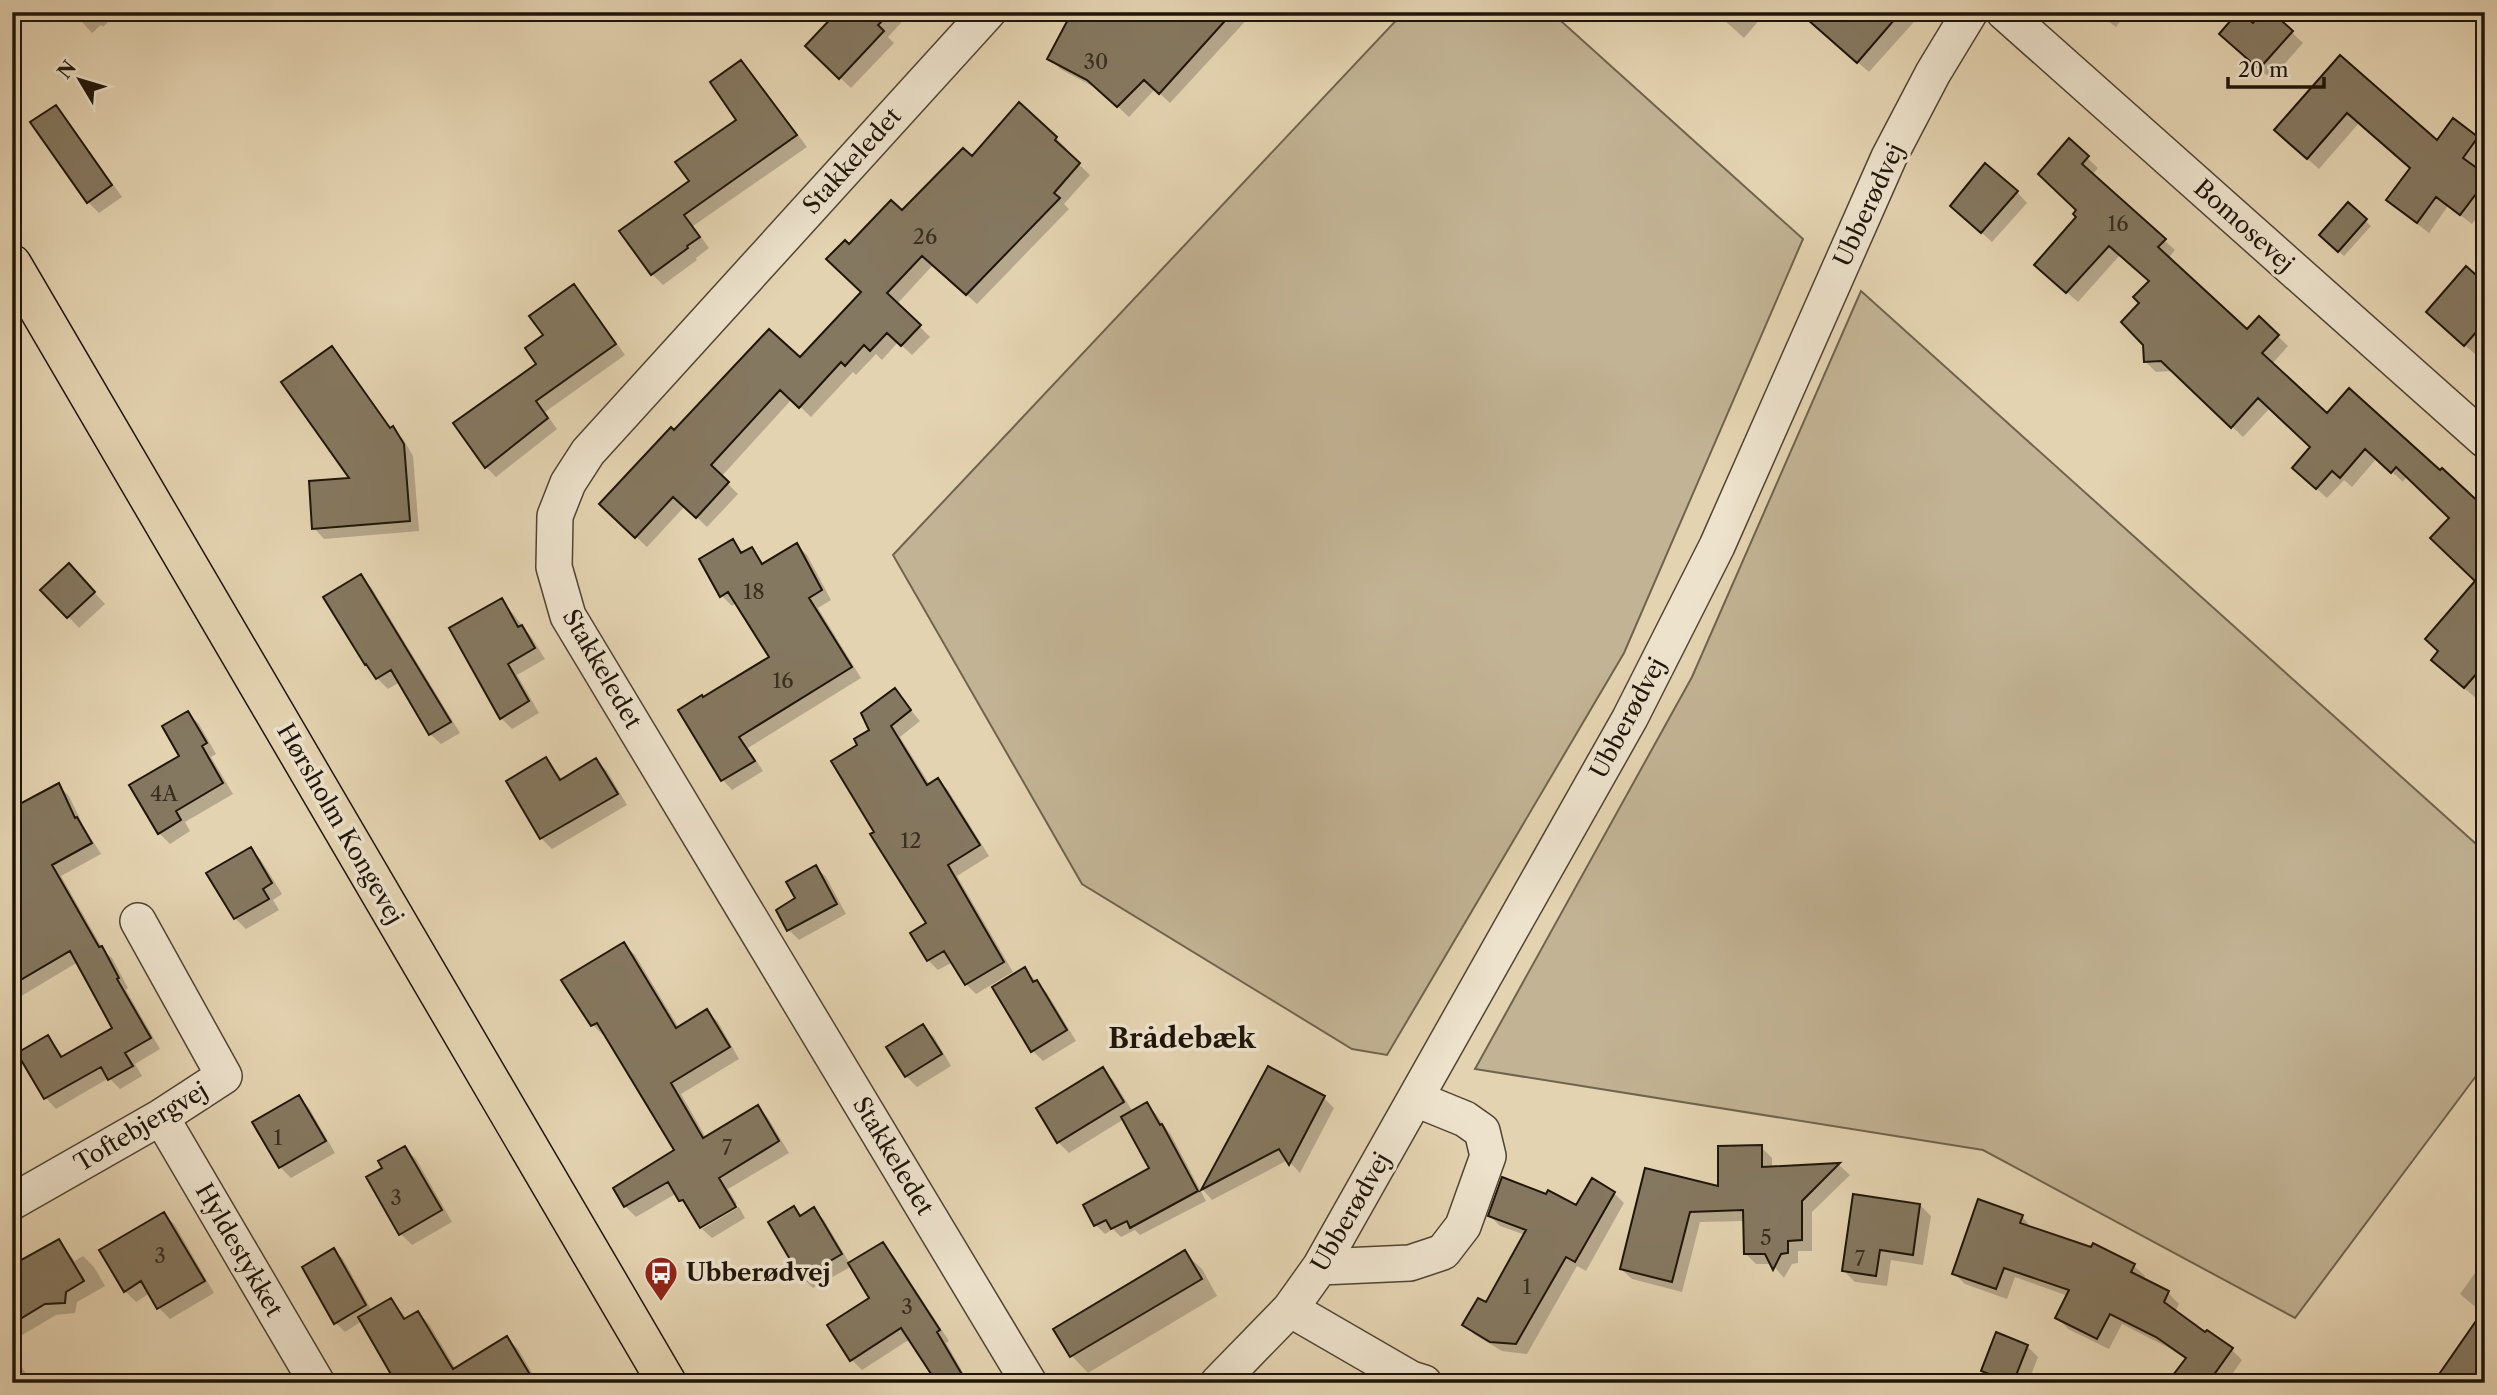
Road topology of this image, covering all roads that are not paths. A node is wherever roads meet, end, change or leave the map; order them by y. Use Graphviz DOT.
graph roads {
  1 [pos="988,12"];
  2 [pos="1970,12"];
  3 [pos="2004,12"];
  4 [pos="12,264"];
  5 [pos="2485,440"];
  6 [pos="138,921"];
  7 [pos="1416,1099"];
  8 [pos="161,1117"];
  9 [pos="12,1202"];
  10 [pos="1320,1267"];
  11 [pos="1290,1309"];
  12 [pos="317,1383"];
  13 [pos="667,1383"];
  14 [pos="1028,1383"];
  15 [pos="1218,1383"];
  16 [pos="1424,1383"];
  1 -- 14 [label="street, Stakkeledet"];
  2 -- 7 [label="street, Ubberødvej"];
  3 -- 5 [label="street, Bomosevej"];
  4 -- 13 [label="main road, Hørsholm Kongevej"];
  6 -- 8 [label="street, Toftebjergvej"];
  7 -- 10 [label="street, Ubberødvej"];
  7 -- 10 [label="street"];
  8 -- 9 [label="street, Toftebjergvej"];
  8 -- 12 [label="street, Hyldestykket"];
  10 -- 11 [label="street, Ubberødvej"];
  11 -- 15 [label="street, Ubberødvej"];
  11 -- 16 [label="street"];
}
